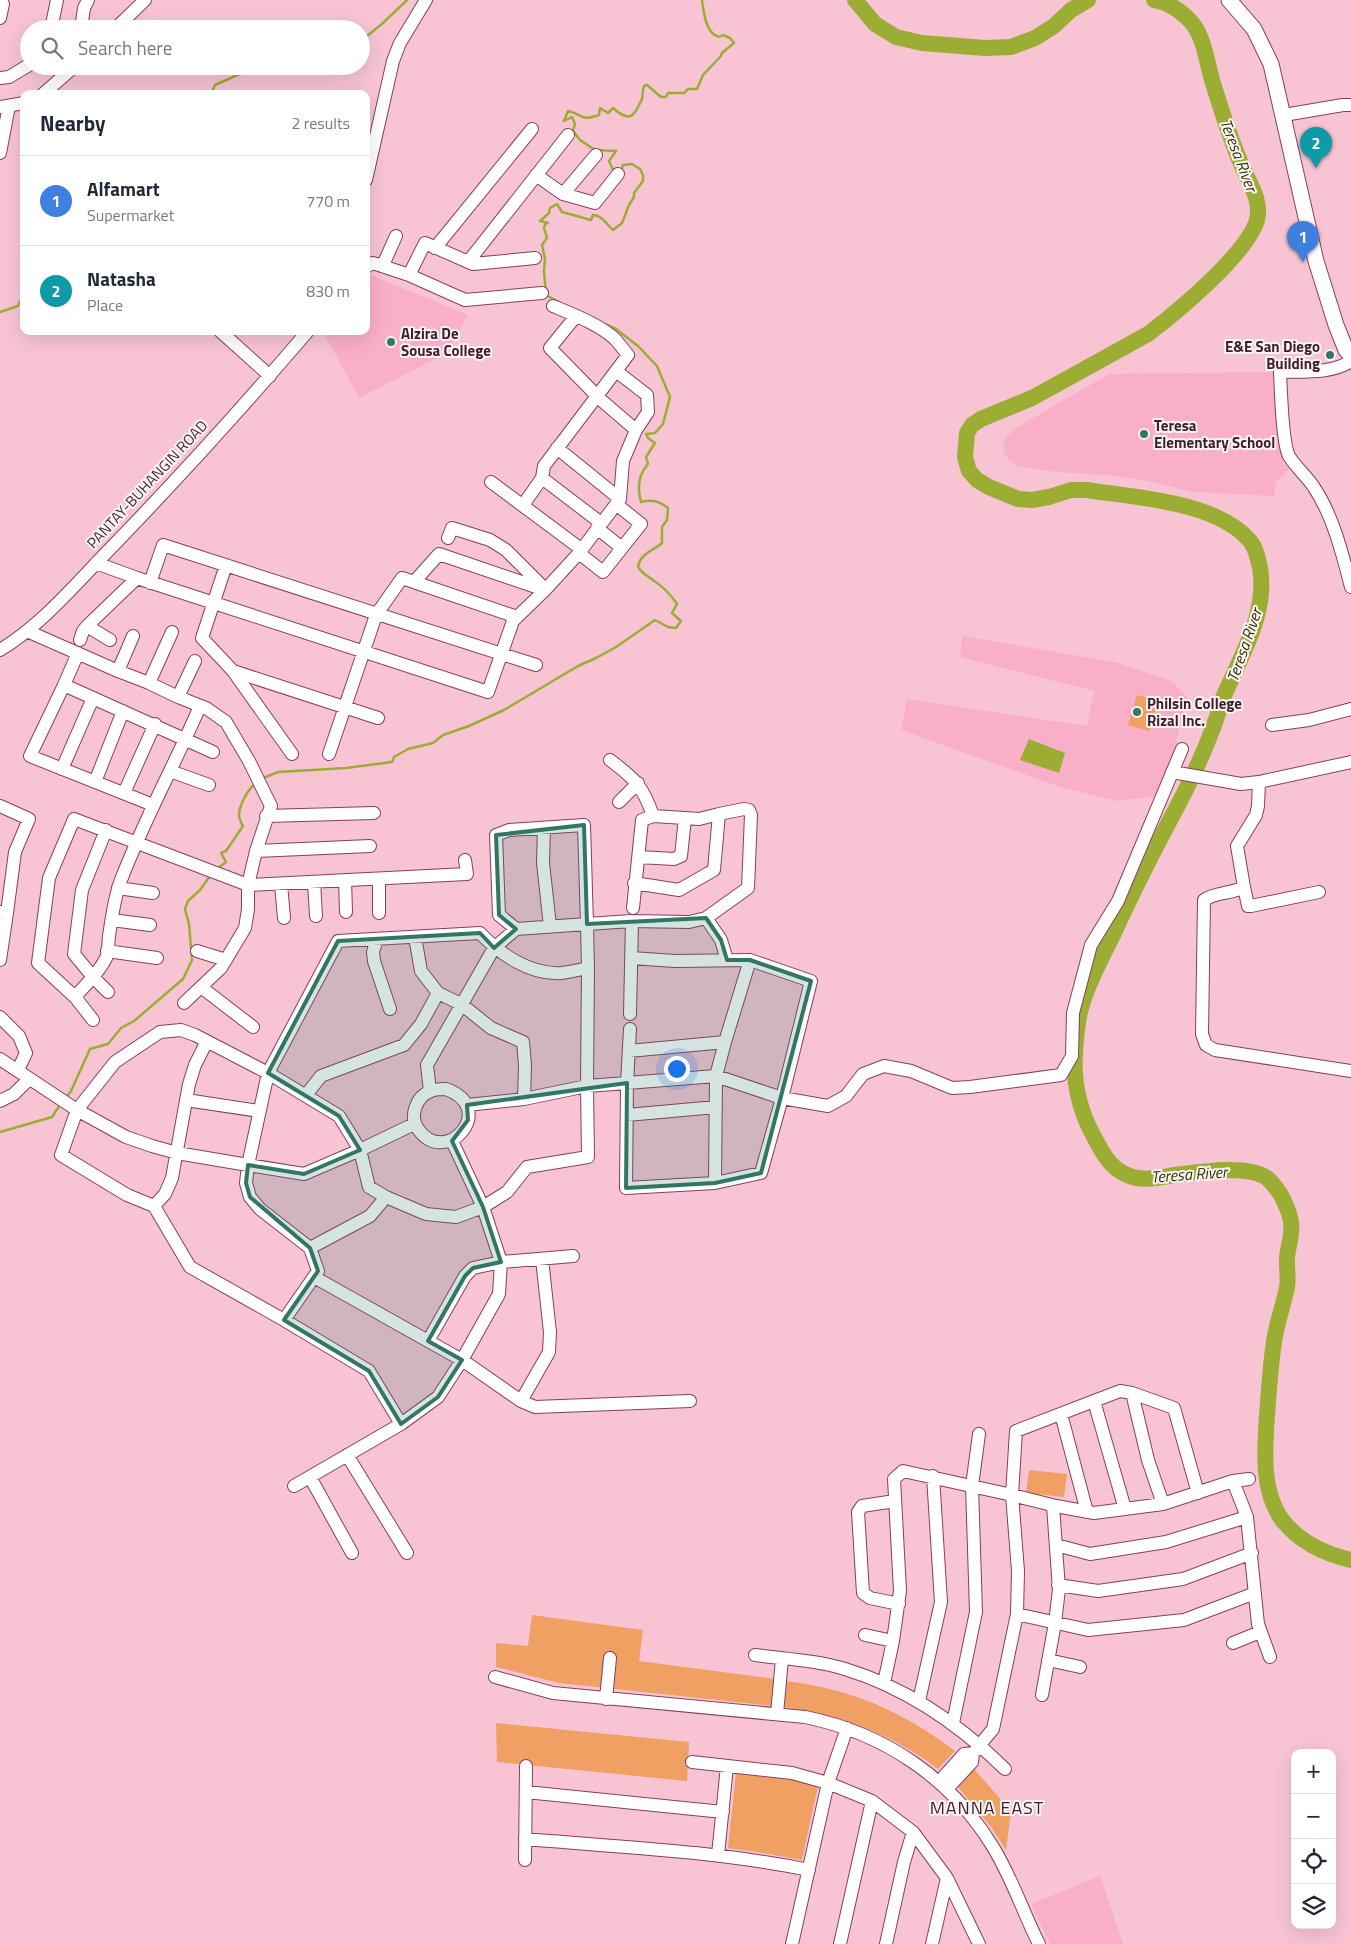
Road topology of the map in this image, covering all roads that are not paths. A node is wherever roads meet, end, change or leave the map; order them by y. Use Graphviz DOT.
graph roads {
  1 [pos="0,0"];
  2 [pos="58,0"];
  3 [pos="88,0"];
  4 [pos="145,0"];
  5 [pos="426,0"];
  6 [pos="1229,0"];
  7 [pos="0,18"];
  8 [pos="53,20"];
  9 [pos="82,20"];
  10 [pos="124,20"];
  11 [pos="20,70"];
  12 [pos="65,75"];
  13 [pos="0,78"];
  14 [pos="48,90"];
  15 [pos="20,104"];
  16 [pos="1351,105"];
  17 [pos="4,107"];
  18 [pos="1284,115"];
  19 [pos="532,129"];
  20 [pos="568,135"];
  21 [pos="0,153"];
  22 [pos="596,154"];
  23 [pos="370,162"];
  24 [pos="618,174"];
  25 [pos="536,176"];
  26 [pos="563,194"];
  27 [pos="396,236"];
  28 [pos="436,248"];
  29 [pos="535,258"];
  30 [pos="468,262"];
  31 [pos="370,265"];
  32 [pos="383,265"];
  33 [pos="409,275"];
  34 [pos="542,293"];
  35 [pos="553,306"];
  36 [pos="576,316"];
  37 [pos="224,335"];
  38 [pos="305,335"];
  39 [pos="1351,356"];
  40 [pos="1351,361"];
  41 [pos="616,371"];
  42 [pos="270,376"];
  43 [pos="597,395"];
  44 [pos="636,430"];
  45 [pos="557,448"];
  46 [pos="542,478"];
  47 [pos="491,482"];
  48 [pos="618,501"];
  49 [pos="523,505"];
  50 [pos="600,525"];
  51 [pos="448,538"];
  52 [pos="622,548"];
  53 [pos="580,551"];
  54 [pos="1348,561"];
  55 [pos="96,563"];
  56 [pos="226,565"];
  57 [pos="137,578"];
  58 [pos="414,582"];
  59 [pos="150,583"];
  60 [pos="1351,587"];
  61 [pos="545,590"];
  62 [pos="214,602"];
  63 [pos="376,615"];
  64 [pos="517,617"];
  65 [pos="87,626"];
  66 [pos="27,631"];
  67 [pos="172,632"];
  68 [pos="132,636"];
  69 [pos="80,640"];
  70 [pos="110,640"];
  71 [pos="0,650"];
  72 [pos="364,652"];
  73 [pos="78,653"];
  74 [pos="502,654"];
  75 [pos="195,661"];
  76 [pos="536,665"];
  77 [pos="118,671"];
  78 [pos="233,671"];
  79 [pos="149,683"];
  80 [pos="64,685"];
  81 [pos="178,697"];
  82 [pos="93,698"];
  83 [pos="200,706"];
  84 [pos="345,707"];
  85 [pos="1351,709"];
  86 [pos="123,711"];
  87 [pos="378,718"];
  88 [pos="155,724"];
  89 [pos="1272,725"];
  90 [pos="185,740"];
  91 [pos="1182,750"];
  92 [pos="213,752"];
  93 [pos="292,754"];
  94 [pos="329,754"];
  95 [pos="610,760"];
  96 [pos="1351,762"];
  97 [pos="62,769"];
  98 [pos="170,771"];
  99 [pos="1177,772"];
  100 [pos="95,782"];
  101 [pos="638,782"];
  102 [pos="1258,782"];
  103 [pos="208,785"];
  104 [pos="124,793"];
  105 [pos="619,802"];
  106 [pos="153,805"];
  107 [pos="0,806"];
  108 [pos="269,811"];
  109 [pos="374,813"];
  110 [pos="719,814"];
  111 [pos="654,816"];
  112 [pos="685,818"];
  113 [pos="544,828"];
  114 [pos="106,830"];
  115 [pos="136,842"];
  116 [pos="370,846"];
  117 [pos="256,851"];
  118 [pos="639,857"];
  119 [pos="465,860"];
  120 [pos="379,879"];
  121 [pos="345,880"];
  122 [pos="314,882"];
  123 [pos="634,883"];
  124 [pos="281,884"];
  125 [pos="248,885"];
  126 [pos="1244,887"];
  127 [pos="118,888"];
  128 [pos="1319,892"];
  129 [pos="153,893"];
  130 [pos="3,912"];
  131 [pos="346,912"];
  132 [pos="379,913"];
  133 [pos="632,914"];
  134 [pos="316,916"];
  135 [pos="284,918"];
  136 [pos="706,918"];
  137 [pos="112,920"];
  138 [pos="587,924"];
  139 [pos="150,925"];
  140 [pos="550,926"];
  141 [pos="516,929"];
  142 [pos="415,937"];
  143 [pos="377,939"];
  144 [pos="494,948"];
  145 [pos="107,951"];
  146 [pos="197,951"];
  147 [pos="157,958"];
  148 [pos="630,958"];
  149 [pos="0,960"];
  150 [pos="226,960"];
  151 [pos="727,960"];
  152 [pos="750,960"];
  153 [pos="588,968"];
  154 [pos="93,977"];
  155 [pos="201,987"];
  156 [pos="108,992"];
  157 [pos="438,993"];
  158 [pos="74,997"];
  159 [pos="184,1002"];
  160 [pos="461,1004"];
  161 [pos="390,1009"];
  162 [pos="630,1014"];
  163 [pos="0,1017"];
  164 [pos="93,1020"];
  165 [pos="253,1028"];
  166 [pos="630,1029"];
  167 [pos="206,1042"];
  168 [pos="725,1042"];
  169 [pos="629,1052"];
  170 [pos="0,1059"];
  171 [pos="18,1070"];
  172 [pos="1351,1071"];
  173 [pos="268,1073"];
  174 [pos="716,1076"];
  175 [pos="29,1079"];
  176 [pos="626,1084"];
  177 [pos="587,1086"];
  178 [pos="430,1091"];
  179 [pos="306,1095"];
  180 [pos="782,1098"];
  181 [pos="524,1099"];
  182 [pos="186,1100"];
  183 [pos="0,1101"];
  184 [pos="467,1105"];
  185 [pos="74,1107"];
  186 [pos="716,1107"];
  187 [pos="259,1111"];
  188 [pos="626,1115"];
  189 [pos="414,1124"];
  190 [pos="452,1141"];
  191 [pos="360,1150"];
  192 [pos="176,1153"];
  193 [pos="248,1165"];
  194 [pos="715,1183"];
  195 [pos="386,1197"];
  196 [pos="154,1206"];
  197 [pos="483,1207"];
  198 [pos="310,1248"];
  199 [pos="574,1256"];
  200 [pos="542,1259"];
  201 [pos="502,1262"];
  202 [pos="314,1277"];
  203 [pos="284,1320"];
  204 [pos="428,1341"];
  205 [pos="462,1360"];
  206 [pos="1132,1393"];
  207 [pos="521,1401"];
  208 [pos="690,1401"];
  209 [pos="1094,1401"];
  210 [pos="1061,1414"];
  211 [pos="400,1424"];
  212 [pos="979,1434"];
  213 [pos="347,1455"];
  214 [pos="933,1476"];
  215 [pos="310,1477"];
  216 [pos="1249,1479"];
  217 [pos="1233,1481"];
  218 [pos="294,1486"];
  219 [pos="972,1486"];
  220 [pos="1198,1493"];
  221 [pos="1012,1494"];
  222 [pos="895,1502"];
  223 [pos="1163,1504"];
  224 [pos="1054,1506"];
  225 [pos="1125,1509"];
  226 [pos="1087,1512"];
  227 [pos="1247,1517"];
  228 [pos="1056,1545"];
  229 [pos="352,1553"];
  230 [pos="407,1553"];
  231 [pos="1252,1553"];
  232 [pos="1058,1584"];
  233 [pos="1255,1593"];
  234 [pos="899,1604"];
  235 [pos="1017,1614"];
  236 [pos="1055,1623"];
  237 [pos="1260,1632"];
  238 [pos="865,1636"];
  239 [pos="893,1641"];
  240 [pos="1233,1643"];
  241 [pos="755,1655"];
  242 [pos="1270,1656"];
  243 [pos="610,1658"];
  244 [pos="782,1659"];
  245 [pos="1048,1660"];
  246 [pos="1080,1667"];
  247 [pos="495,1677"];
  248 [pos="884,1683"];
  249 [pos="1042,1695"];
  250 [pos="606,1699"];
  251 [pos="920,1701"];
  252 [pos="777,1714"];
  253 [pos="953,1723"];
  254 [pos="847,1728"];
  255 [pos="977,1749"];
  256 [pos="692,1762"];
  257 [pos="526,1766"];
  258 [pos="727,1766"];
  259 [pos="1004,1769"];
  260 [pos="828,1782"];
  261 [pos="943,1786"];
  262 [pos="526,1792"];
  263 [pos="872,1801"];
  264 [pos="723,1812"];
  265 [pos="913,1832"];
  266 [pos="525,1839"];
  267 [pos="718,1855"];
  268 [pos="525,1860"];
  269 [pos="809,1870"];
  270 [pos="947,1878"];
  271 [pos="792,1944"];
  272 [pos="840,1944"];
  273 [pos="886,1944"];
  274 [pos="932,1944"];
  275 [pos="979,1944"];
  276 [pos="1039,1944"];
  1 -- 7 [label="street"];
  2 -- 8 [label="street"];
  3 -- 9 [label="street"];
  4 -- 10 [label="street"];
  5 -- 23 [label="street"];
  6 -- 18 [label="main road"];
  11 -- 13 [label="street"];
  12 -- 14 [label="street"];
  15 -- 17 [label="street"];
  16 -- 18 [label="street"];
  17 -- 21 [label="street"];
  18 -- 39 [label="main road"];
  19 -- 28 [label="street"];
  20 -- 25 [label="street"];
  22 -- 26 [label="street"];
  24 -- 26 [label="street"];
  25 -- 26 [label="street"];
  25 -- 30 [label="street"];
  27 -- 32 [label="street"];
  28 -- 30 [label="street"];
  28 -- 33 [label="street"];
  29 -- 30 [label="street"];
  31 -- 32 [label="street"];
  32 -- 33 [label="street"];
  33 -- 34 [label="street"];
  35 -- 36 [label="street"];
  36 -- 41 [label="street"];
  36 -- 43 [label="street"];
  37 -- 42 [label="street"];
  38 -- 42 [label="street, PANTAY-BUHANGIN ROAD"];
  40 -- 54 [label="street"];
  41 -- 43 [label="street"];
  41 -- 44 [label="street"];
  42 -- 55 [label="street, PANTAY-BUHANGIN ROAD"];
  43 -- 44 [label="street"];
  43 -- 45 [label="street"];
  44 -- 48 [label="street"];
  45 -- 46 [label="street"];
  45 -- 48 [label="street"];
  46 -- 49 [label="street"];
  46 -- 50 [label="street"];
  47 -- 49 [label="street"];
  48 -- 50 [label="street"];
  48 -- 52 [label="street"];
  49 -- 53 [label="street"];
  50 -- 52 [label="street"];
  50 -- 53 [label="street"];
  51 -- 61 [label="street"];
  52 -- 53 [label="street"];
  53 -- 61 [label="street"];
  54 -- 60 [label="street"];
  55 -- 57 [label="street"];
  55 -- 66 [label="street, PANTAY-BUHANGIN ROAD"];
  56 -- 59 [label="street"];
  56 -- 62 [label="street"];
  56 -- 63 [label="street"];
  57 -- 59 [label="street"];
  57 -- 65 [label="street"];
  58 -- 61 [label="street"];
  58 -- 63 [label="street"];
  58 -- 64 [label="street"];
  59 -- 62 [label="street"];
  61 -- 64 [label="street"];
  62 -- 72 [label="street"];
  62 -- 78 [label="street"];
  63 -- 72 [label="street"];
  63 -- 74 [label="street"];
  64 -- 74 [label="street"];
  65 -- 69 [label="street"];
  65 -- 70 [label="street"];
  66 -- 71 [label="street, PANTAY-BUHANGIN ROAD"];
  66 -- 73 [label="street"];
  67 -- 79 [label="street"];
  68 -- 77 [label="street"];
  72 -- 74 [label="street"];
  72 -- 84 [label="street"];
  73 -- 77 [label="street"];
  73 -- 80 [label="street"];
  74 -- 76 [label="street"];
  75 -- 81 [label="street"];
  77 -- 79 [label="street"];
  78 -- 84 [label="street"];
  78 -- 93 [label="street"];
  79 -- 81 [label="street"];
  80 -- 82 [label="street"];
  80 -- 97 [label="street"];
  81 -- 83 [label="street"];
  82 -- 86 [label="street"];
  82 -- 97 [label="street"];
  83 -- 90 [label="street"];
  83 -- 108 [label="street"];
  84 -- 87 [label="street"];
  84 -- 94 [label="street"];
  85 -- 89 [label="street"];
  86 -- 88 [label="street"];
  86 -- 100 [label="street"];
  88 -- 90 [label="street"];
  88 -- 104 [label="street"];
  90 -- 92 [label="street"];
  90 -- 98 [label="street"];
  91 -- 99 [label="street"];
  95 -- 101 [label="street"];
  96 -- 102 [label="street"];
  97 -- 100 [label="street"];
  98 -- 103 [label="street"];
  98 -- 106 [label="street"];
  99 -- 102 [label="street"];
  99 -- 180 [label="street"];
  100 -- 104 [label="street"];
  101 -- 105 [label="street"];
  101 -- 111 [label="street"];
  102 -- 126 [label="street"];
  104 -- 106 [label="street"];
  106 -- 115 [label="street"];
  107 -- 130 [label="street"];
  108 -- 109 [label="street"];
  108 -- 117 [label="street"];
  110 -- 112 [label="street"];
  110 -- 123 [label="street"];
  110 -- 136 [label="street"];
  111 -- 112 [label="street"];
  111 -- 118 [label="street"];
  112 -- 118 [label="street"];
  113 -- 138 [label="street"];
  113 -- 140 [label="street"];
  113 -- 141 [label="street"];
  114 -- 115 [label="street"];
  114 -- 154 [label="street"];
  114 -- 158 [label="street"];
  115 -- 125 [label="street"];
  115 -- 127 [label="street"];
  116 -- 117 [label="street"];
  117 -- 125 [label="street"];
  118 -- 123 [label="street"];
  119 -- 120 [label="street"];
  120 -- 121 [label="street"];
  120 -- 132 [label="street"];
  121 -- 122 [label="street"];
  121 -- 131 [label="street"];
  122 -- 124 [label="street"];
  122 -- 134 [label="street"];
  123 -- 133 [label="street"];
  124 -- 125 [label="street"];
  124 -- 135 [label="street"];
  125 -- 150 [label="street"];
  126 -- 128 [label="street"];
  126 -- 172 [label="street"];
  127 -- 129 [label="street"];
  127 -- 137 [label="street"];
  130 -- 149 [label="street"];
  133 -- 136 [label="street"];
  133 -- 138 [label="street"];
  133 -- 148 [label="street"];
  136 -- 151 [label="street"];
  137 -- 139 [label="street"];
  137 -- 145 [label="street"];
  138 -- 140 [label="street"];
  138 -- 153 [label="street"];
  140 -- 141 [label="street"];
  141 -- 144 [label="street"];
  142 -- 143 [label="street"];
  142 -- 144 [label="street"];
  142 -- 157 [label="street"];
  143 -- 161 [label="street"];
  143 -- 173 [label="street"];
  144 -- 153 [label="street"];
  144 -- 160 [label="street"];
  145 -- 147 [label="street"];
  145 -- 154 [label="street"];
  146 -- 150 [label="street"];
  148 -- 151 [label="street"];
  148 -- 162 [label="street"];
  150 -- 155 [label="street"];
  151 -- 152 [label="street"];
  152 -- 168 [label="street"];
  152 -- 180 [label="street"];
  153 -- 177 [label="street"];
  154 -- 156 [label="street"];
  154 -- 158 [label="street"];
  155 -- 159 [label="street"];
  155 -- 165 [label="street"];
  157 -- 160 [label="street"];
  157 -- 179 [label="street"];
  158 -- 164 [label="street"];
  160 -- 178 [label="street"];
  160 -- 181 [label="street"];
  163 -- 171 [label="street"];
  166 -- 169 [label="street"];
  167 -- 173 [label="street"];
  167 -- 182 [label="street"];
  167 -- 185 [label="street"];
  168 -- 169 [label="street"];
  168 -- 174 [label="street"];
  169 -- 176 [label="street"];
  170 -- 171 [label="street"];
  171 -- 175 [label="street"];
  173 -- 179 [label="street"];
  173 -- 187 [label="street"];
  174 -- 176 [label="street"];
  174 -- 180 [label="street"];
  174 -- 186 [label="street"];
  175 -- 183 [label="street"];
  175 -- 185 [label="street"];
  176 -- 177 [label="street"];
  176 -- 188 [label="street"];
  177 -- 181 [label="street"];
  177 -- 197 [label="street"];
  178 -- 184 [label="street"];
  178 -- 189 [label="street"];
  179 -- 191 [label="street"];
  180 -- 194 [label="street"];
  181 -- 184 [label="street"];
  182 -- 187 [label="street"];
  182 -- 192 [label="street"];
  184 -- 190 [label="street"];
  185 -- 192 [label="street"];
  185 -- 196 [label="street"];
  186 -- 188 [label="street"];
  186 -- 194 [label="street"];
  187 -- 193 [label="street"];
  188 -- 194 [label="street"];
  189 -- 190 [label="street"];
  189 -- 191 [label="street"];
  190 -- 197 [label="street"];
  191 -- 193 [label="street"];
  191 -- 195 [label="street"];
  192 -- 193 [label="street"];
  192 -- 196 [label="street"];
  193 -- 198 [label="street"];
  195 -- 197 [label="street"];
  195 -- 198 [label="street"];
  196 -- 203 [label="street"];
  197 -- 201 [label="street"];
  198 -- 202 [label="street"];
  199 -- 200 [label="street"];
  200 -- 201 [label="street"];
  200 -- 207 [label="street"];
  201 -- 204 [label="street"];
  201 -- 205 [label="street"];
  202 -- 203 [label="street"];
  202 -- 204 [label="street"];
  203 -- 211 [label="street"];
  204 -- 205 [label="street"];
  205 -- 207 [label="street"];
  205 -- 211 [label="street"];
  206 -- 209 [label="street"];
  206 -- 220 [label="street"];
  206 -- 223 [label="street"];
  207 -- 208 [label="street"];
  209 -- 210 [label="street"];
  209 -- 225 [label="street"];
  210 -- 221 [label="street"];
  210 -- 226 [label="street"];
  211 -- 213 [label="street"];
  212 -- 219 [label="street"];
  213 -- 215 [label="street"];
  213 -- 230 [label="street"];
  214 -- 219 [label="street"];
  214 -- 222 [label="street"];
  214 -- 251 [label="street"];
  215 -- 218 [label="street"];
  215 -- 229 [label="street"];
  216 -- 217 [label="street"];
  217 -- 220 [label="street"];
  217 -- 227 [label="street"];
  219 -- 221 [label="street"];
  219 -- 253 [label="street"];
  220 -- 223 [label="street"];
  221 -- 224 [label="street"];
  221 -- 235 [label="street"];
  222 -- 234 [label="street"];
  222 -- 234 [label="street"];
  223 -- 225 [label="street"];
  224 -- 226 [label="street"];
  224 -- 228 [label="street"];
  225 -- 226 [label="street"];
  227 -- 228 [label="street"];
  227 -- 231 [label="street"];
  228 -- 232 [label="street"];
  231 -- 232 [label="street"];
  231 -- 233 [label="street"];
  232 -- 236 [label="street"];
  233 -- 236 [label="street"];
  233 -- 237 [label="street"];
  234 -- 239 [label="street"];
  235 -- 236 [label="street"];
  235 -- 255 [label="street"];
  236 -- 245 [label="street"];
  237 -- 240 [label="street"];
  237 -- 242 [label="street"];
  238 -- 239 [label="street"];
  239 -- 248 [label="street"];
  241 -- 244 [label="street"];
  243 -- 250 [label="street"];
  244 -- 248 [label="street"];
  244 -- 252 [label="street"];
  245 -- 246 [label="street"];
  245 -- 249 [label="street"];
  247 -- 250 [label="street"];
  248 -- 251 [label="street"];
  250 -- 252 [label="street"];
  251 -- 253 [label="street"];
  252 -- 254 [label="street"];
  253 -- 255 [label="street"];
  254 -- 260 [label="street"];
  254 -- 261 [label="street"];
  255 -- 259 [label="street"];
  255 -- 261 [label="street"];
  256 -- 258 [label="street"];
  257 -- 262 [label="street"];
  258 -- 260 [label="street"];
  258 -- 264 [label="street"];
  260 -- 263 [label="street"];
  260 -- 269 [label="street"];
  261 -- 276 [label="street"];
  262 -- 264 [label="street"];
  262 -- 266 [label="street"];
  263 -- 265 [label="street"];
  263 -- 272 [label="street"];
  264 -- 267 [label="street"];
  265 -- 270 [label="street"];
  265 -- 273 [label="street"];
  266 -- 267 [label="street"];
  266 -- 268 [label="street"];
  267 -- 269 [label="street"];
  269 -- 271 [label="street"];
  270 -- 274 [label="street"];
  270 -- 275 [label="street"];
}
